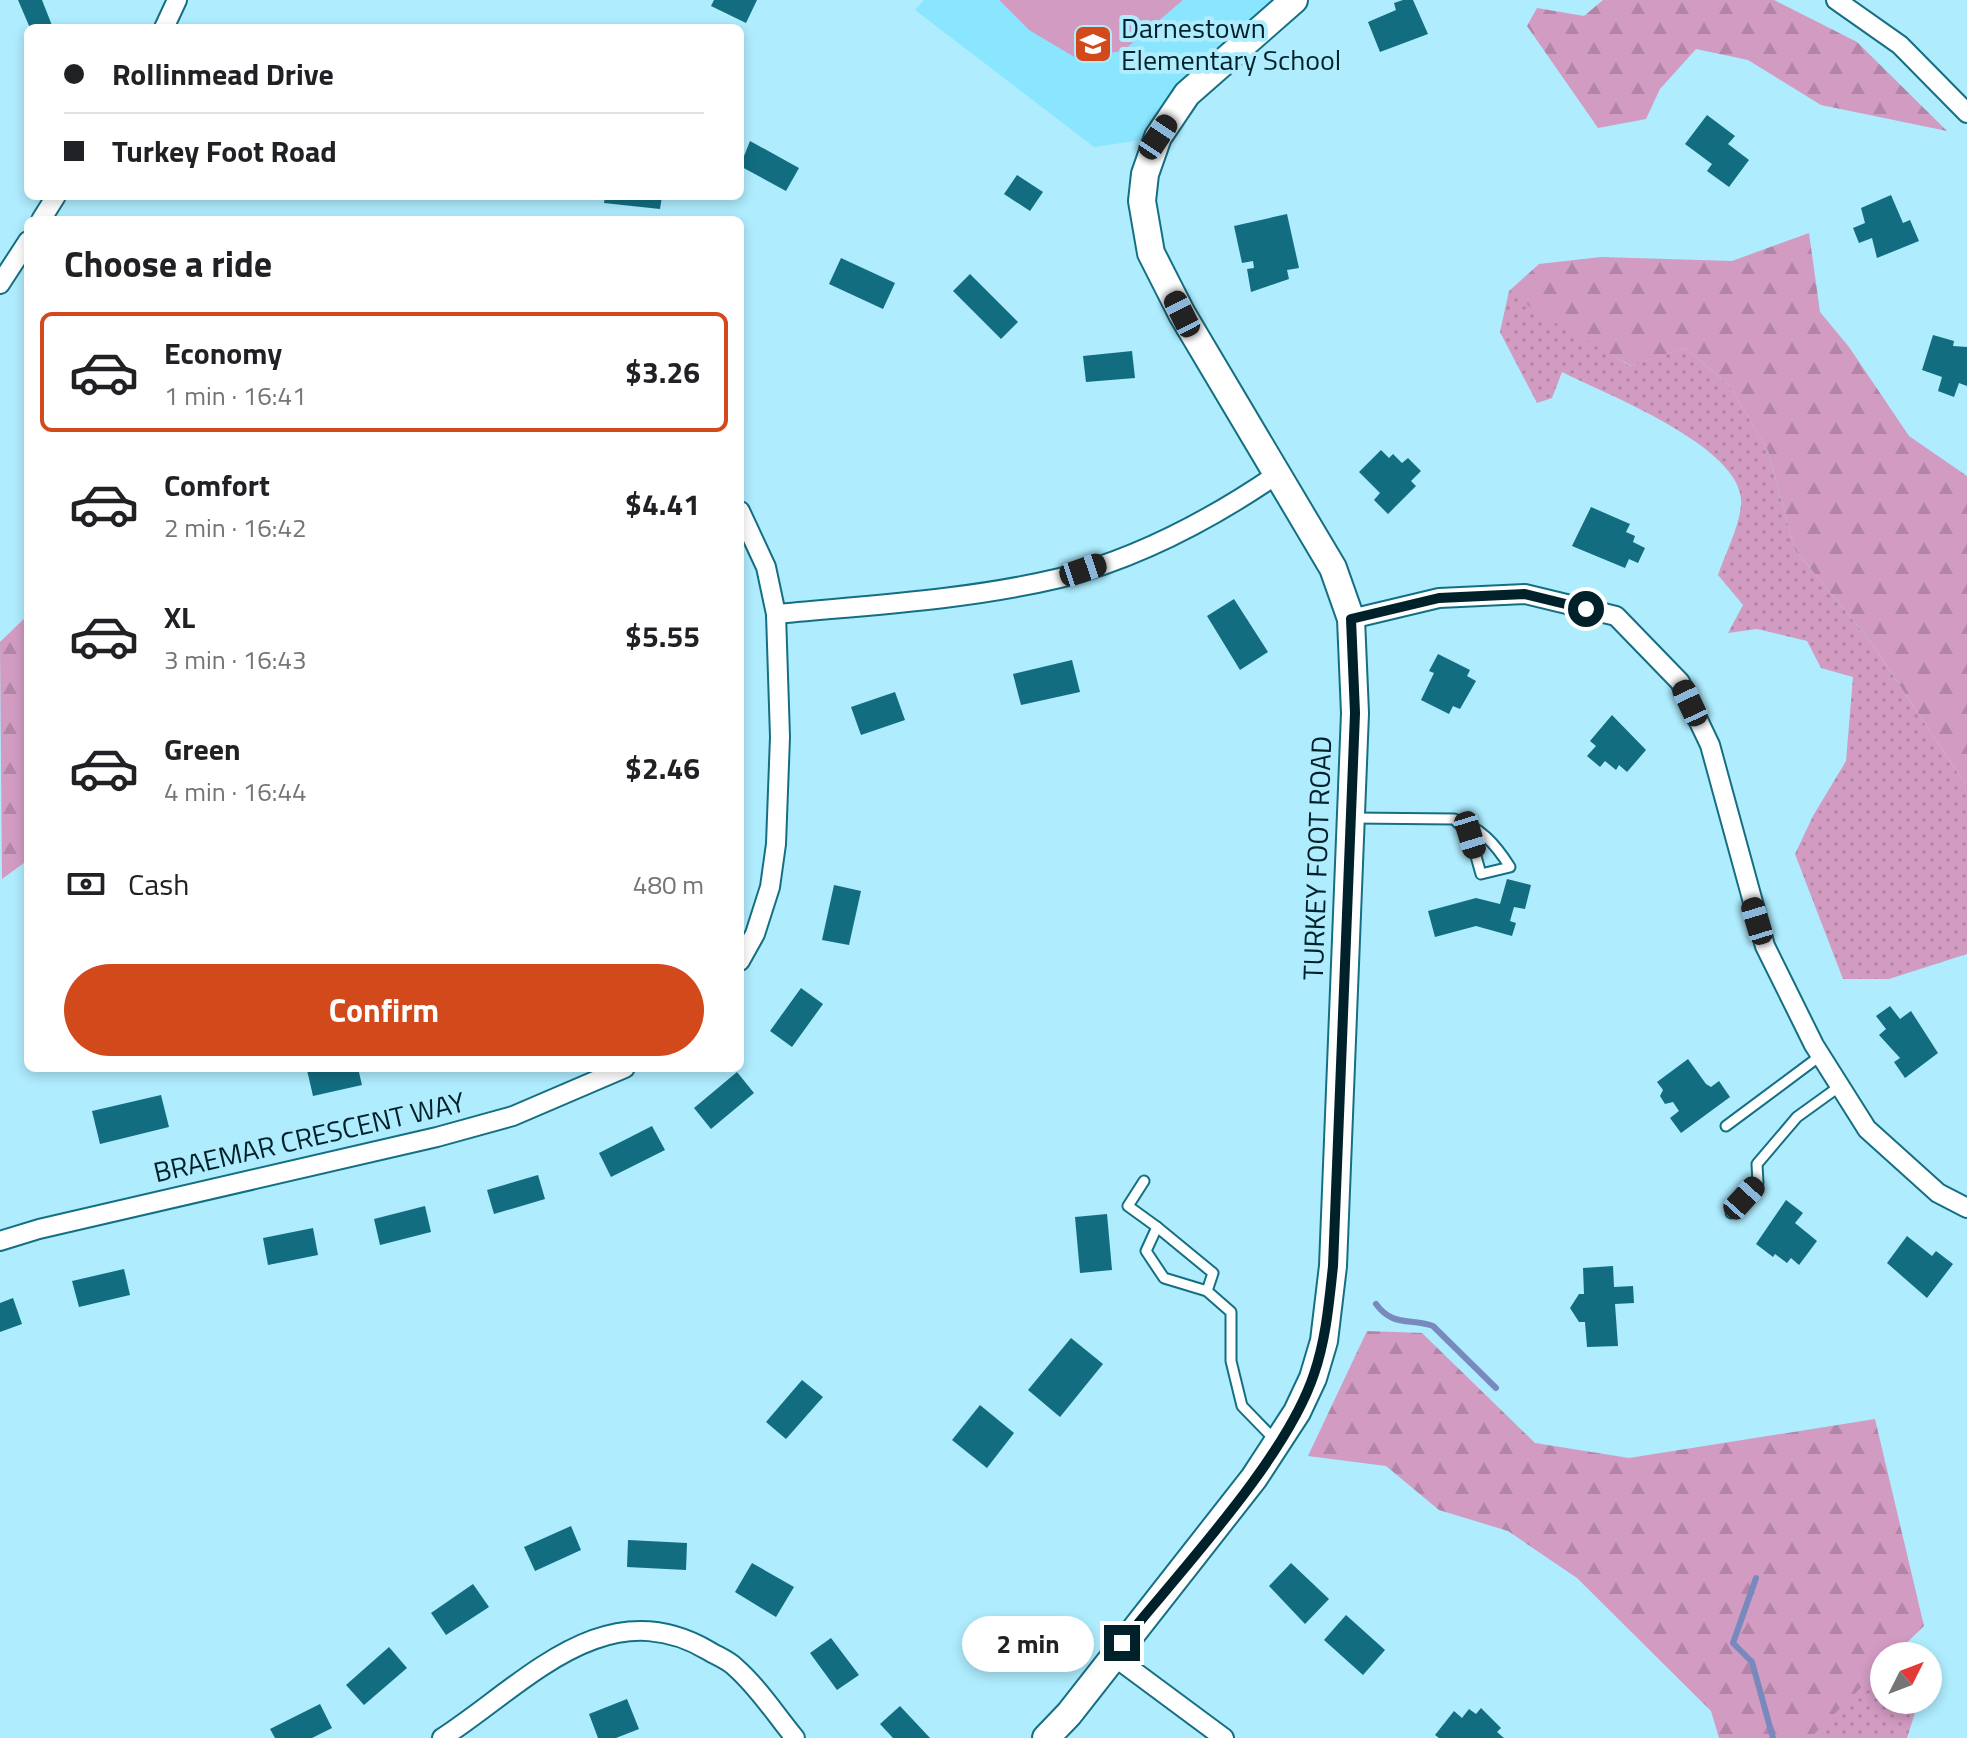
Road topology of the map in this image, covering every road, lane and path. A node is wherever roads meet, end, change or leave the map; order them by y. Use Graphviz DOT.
graph roads {
  1 [pos="177,0"];
  2 [pos="1294,0"];
  3 [pos="1836,0"];
  4 [pos="166,24"];
  5 [pos="1967,113"];
  6 [pos="24,247"];
  7 [pos="0,284"];
  8 [pos="1279,473"];
  9 [pos="744,520"];
  10 [pos="776,614"];
  11 [pos="1351,619"];
  12 [pos="1351,818"];
  13 [pos="1454,819"];
  14 [pos="744,954"];
  15 [pos="1820,1056"];
  16 [pos="616,1072"];
  17 [pos="1840,1086"];
  18 [pos="1726,1126"];
  19 [pos="1144,1181"];
  20 [pos="1967,1208"];
  21 [pos="1731,1213"];
  22 [pos="1157,1227"];
  23 [pos="0,1241"];
  24 [pos="1207,1291"];
  25 [pos="1277,1442"];
  26 [pos="1112,1655"];
  27 [pos="442,1738"];
  28 [pos="795,1738"];
  29 [pos="1046,1738"];
  30 [pos="1224,1738"];
  1 -- 4 [label="street"];
  2 -- 8 [label="street, TURKEY FOOT ROAD"];
  3 -- 5 [label="street"];
  6 -- 7 [label="street"];
  8 -- 10 [label="street"];
  8 -- 11 [label="street, TURKEY FOOT ROAD"];
  9 -- 10 [label="street"];
  10 -- 14 [label="street"];
  11 -- 12 [label="street, TURKEY FOOT ROAD"];
  11 -- 15 [label="street"];
  12 -- 13 [label="lane"];
  12 -- 25 [label="street, TURKEY FOOT ROAD"];
  13 -- 13 [label="lane"];
  15 -- 17 [label="street"];
  15 -- 18 [label="lane"];
  16 -- 23 [label="street, BRAEMAR CRESCENT WAY"];
  17 -- 20 [label="street"];
  17 -- 21 [label="lane"];
  19 -- 22 [label="lane"];
  22 -- 24 [label="lane"];
  22 -- 24 [label="lane"];
  24 -- 25 [label="lane"];
  25 -- 26 [label="street, TURKEY FOOT ROAD"];
  26 -- 29 [label="street, TURKEY FOOT ROAD"];
  26 -- 30 [label="street"];
  27 -- 28 [label="street"];
}
